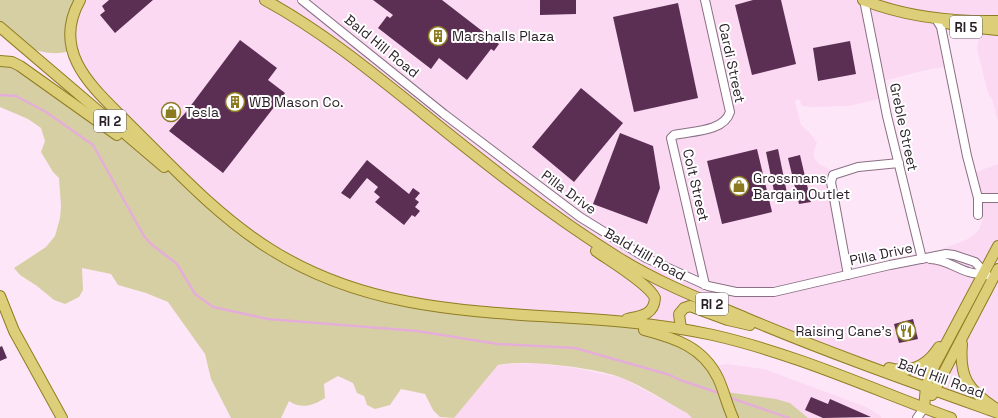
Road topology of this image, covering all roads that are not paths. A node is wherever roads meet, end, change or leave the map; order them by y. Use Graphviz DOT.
graph roads {
  1 [pos="80,0"];
  2 [pos="265,0"];
  3 [pos="302,0"];
  4 [pos="705,0"];
  5 [pos="864,0"];
  6 [pos="936,19"];
  7 [pos="998,21"];
  8 [pos="0,27"];
  9 [pos="998,30"];
  10 [pos="0,61"];
  11 [pos="444,114"];
  12 [pos="717,126"];
  13 [pos="898,163"];
  14 [pos="170,172"];
  15 [pos="516,188"];
  16 [pos="978,198"];
  17 [pos="998,198"];
  18 [pos="220,213"];
  19 [pos="978,215"];
  20 [pos="998,246"];
  21 [pos="922,259"];
  22 [pos="984,273"];
  23 [pos="996,274"];
  24 [pos="848,275"];
  25 [pos="705,285"];
  26 [pos="0,296"];
  27 [pos="961,316"];
  28 [pos="605,320"];
  29 [pos="623,320"];
  30 [pos="681,329"];
  31 [pos="782,333"];
  32 [pos="962,340"];
  33 [pos="845,357"];
  34 [pos="930,389"];
  35 [pos="924,408"];
  36 [pos="998,411"];
  37 [pos="62,418"];
  38 [pos="733,418"];
  39 [pos="917,418"];
  40 [pos="951,418"];
  1 -- 18 [label="main road"];
  2 -- 15 [label="main road, Bald Hill Road / RI 2"];
  3 -- 11 [label="street, Bald Hill Road"];
  4 -- 12 [label="street, Cardi Street"];
  5 -- 6 [label="main road, RI 5"];
  5 -- 13 [label="street, Greble Street"];
  6 -- 7 [label="main road, RI 5"];
  6 -- 9 [label="main road, RI 5"];
  6 -- 16 [label="street"];
  8 -- 14 [label="main road, RI 2"];
  10 -- 14 [label="main road"];
  11 -- 25 [label="street, Pilla Drive"];
  12 -- 25 [label="street, Colt Street"];
  13 -- 21 [label="street, Greble Street"];
  13 -- 24 [label="street"];
  14 -- 18 [label="main road, RI 2"];
  15 -- 29 [label="main road"];
  15 -- 31 [label="main road, Bald Hill Road / RI 2"];
  16 -- 17 [label="street"];
  16 -- 19 [label="street"];
  18 -- 28 [label="main road, RI 2"];
  20 -- 22 [label="main road"];
  21 -- 22 [label="street, Pilla Drive"];
  21 -- 22 [label="street, Pilla Drive"];
  21 -- 24 [label="street, Pilla Drive"];
  22 -- 23 [label="street, Pilla Drive"];
  22 -- 27 [label="main road"];
  23 -- 32 [label="main road"];
  24 -- 25 [label="street, Pilla Drive"];
  26 -- 37 [label="main road"];
  27 -- 33 [label="main road"];
  27 -- 34 [label="main road"];
  28 -- 29 [label="main road, RI 2"];
  28 -- 38 [label="main road"];
  29 -- 30 [label="main road, RI 2"];
  30 -- 31 [label="main road"];
  30 -- 35 [label="main road, RI 2"];
  31 -- 33 [label="main road, Bald Hill Road / RI 2"];
  32 -- 34 [label="main road"];
  32 -- 36 [label="main road"];
  33 -- 34 [label="main road, Bald Hill Road / RI 2"];
  34 -- 35 [label="main road"];
  34 -- 36 [label="main road, Bald Hill Road / RI 2"];
  35 -- 39 [label="street"];
  35 -- 40 [label="main road, RI 2"];
}
